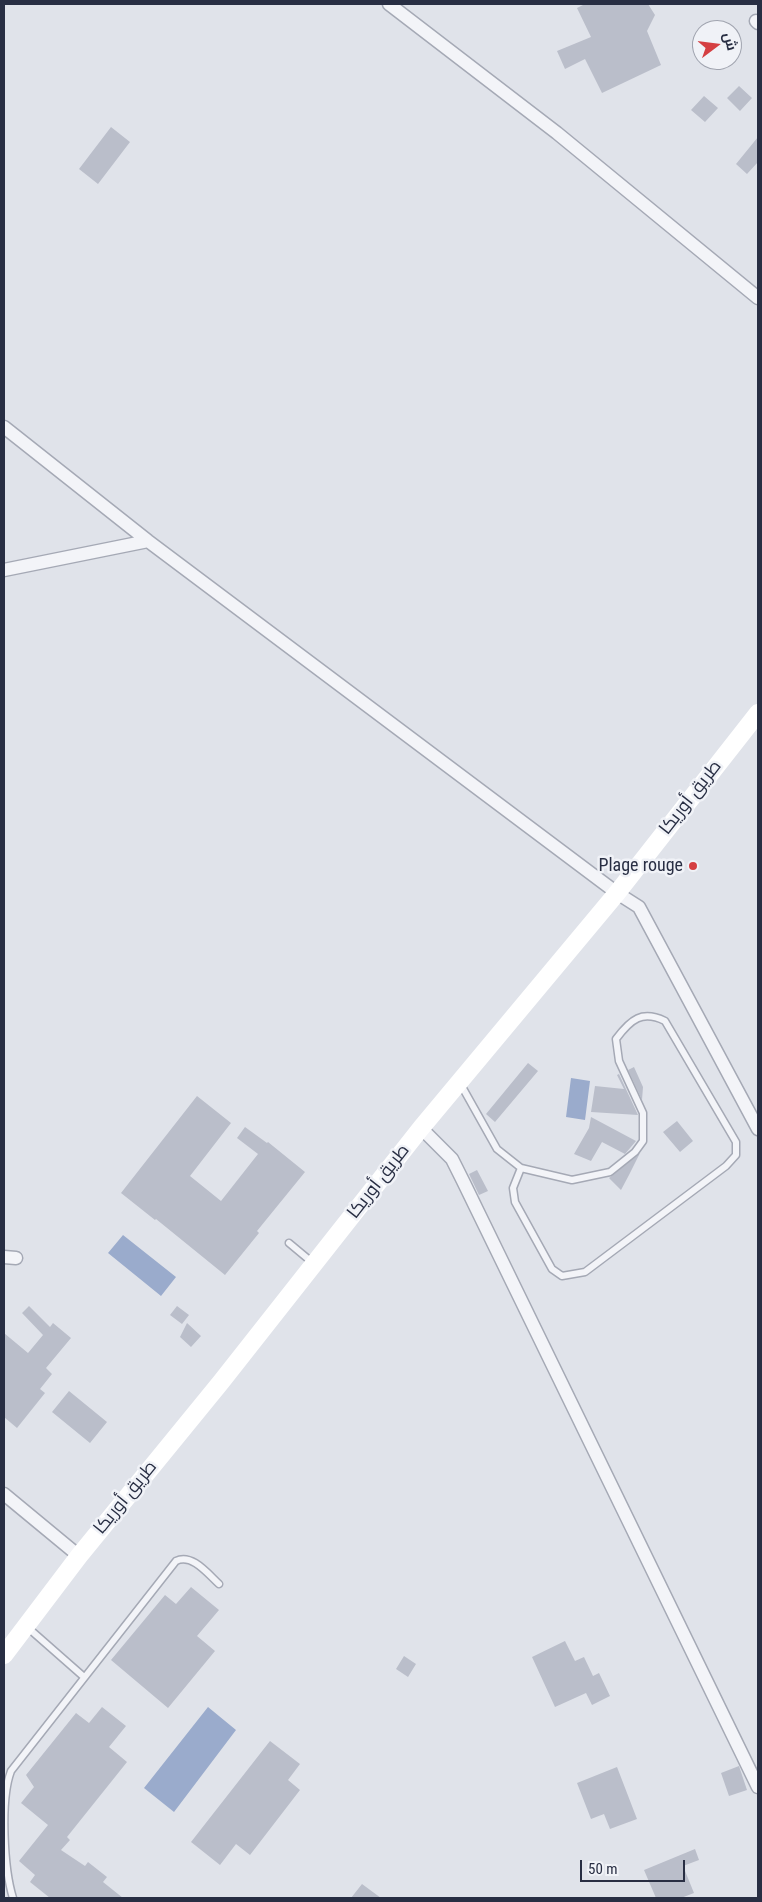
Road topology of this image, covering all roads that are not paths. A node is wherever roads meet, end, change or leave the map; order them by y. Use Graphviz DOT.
graph roads {
  1 [pos="389,4"];
  2 [pos="758,298"];
  3 [pos="4,427"];
  4 [pos="148,541"];
  5 [pos="4,570"];
  6 [pos="758,713"];
  7 [pos="617,892"];
  8 [pos="459,1082"];
  9 [pos="421,1128"];
  10 [pos="758,1129"];
  11 [pos="521,1168"];
  12 [pos="289,1243"];
  13 [pos="314,1264"];
  14 [pos="4,1494"];
  15 [pos="79,1556"];
  16 [pos="220,1584"];
  17 [pos="25,1626"];
  18 [pos="4,1654"];
  19 [pos="84,1677"];
  20 [pos="758,1787"];
  21 [pos="4,1795"];
  22 [pos="13,1898"];
  1 -- 2 [label="street"];
  3 -- 4 [label="street"];
  4 -- 5 [label="street"];
  4 -- 7 [label="street"];
  6 -- 7 [label="street, طريق أوريكا"];
  7 -- 8 [label="street, طريق أوريكا"];
  7 -- 10 [label="street"];
  8 -- 9 [label="street, طريق أوريكا"];
  8 -- 11 [label="lane"];
  9 -- 13 [label="street, طريق أوريكا"];
  9 -- 20 [label="street"];
  11 -- 11 [label="lane"];
  12 -- 13 [label="lane"];
  13 -- 15 [label="street, طريق أوريكا"];
  14 -- 15 [label="street"];
  15 -- 17 [label="street, طريق أوريكا"];
  16 -- 19 [label="lane"];
  17 -- 18 [label="street, طريق أوريكا"];
  17 -- 19 [label="lane"];
  19 -- 21 [label="lane"];
  21 -- 22 [label="lane"];
}
